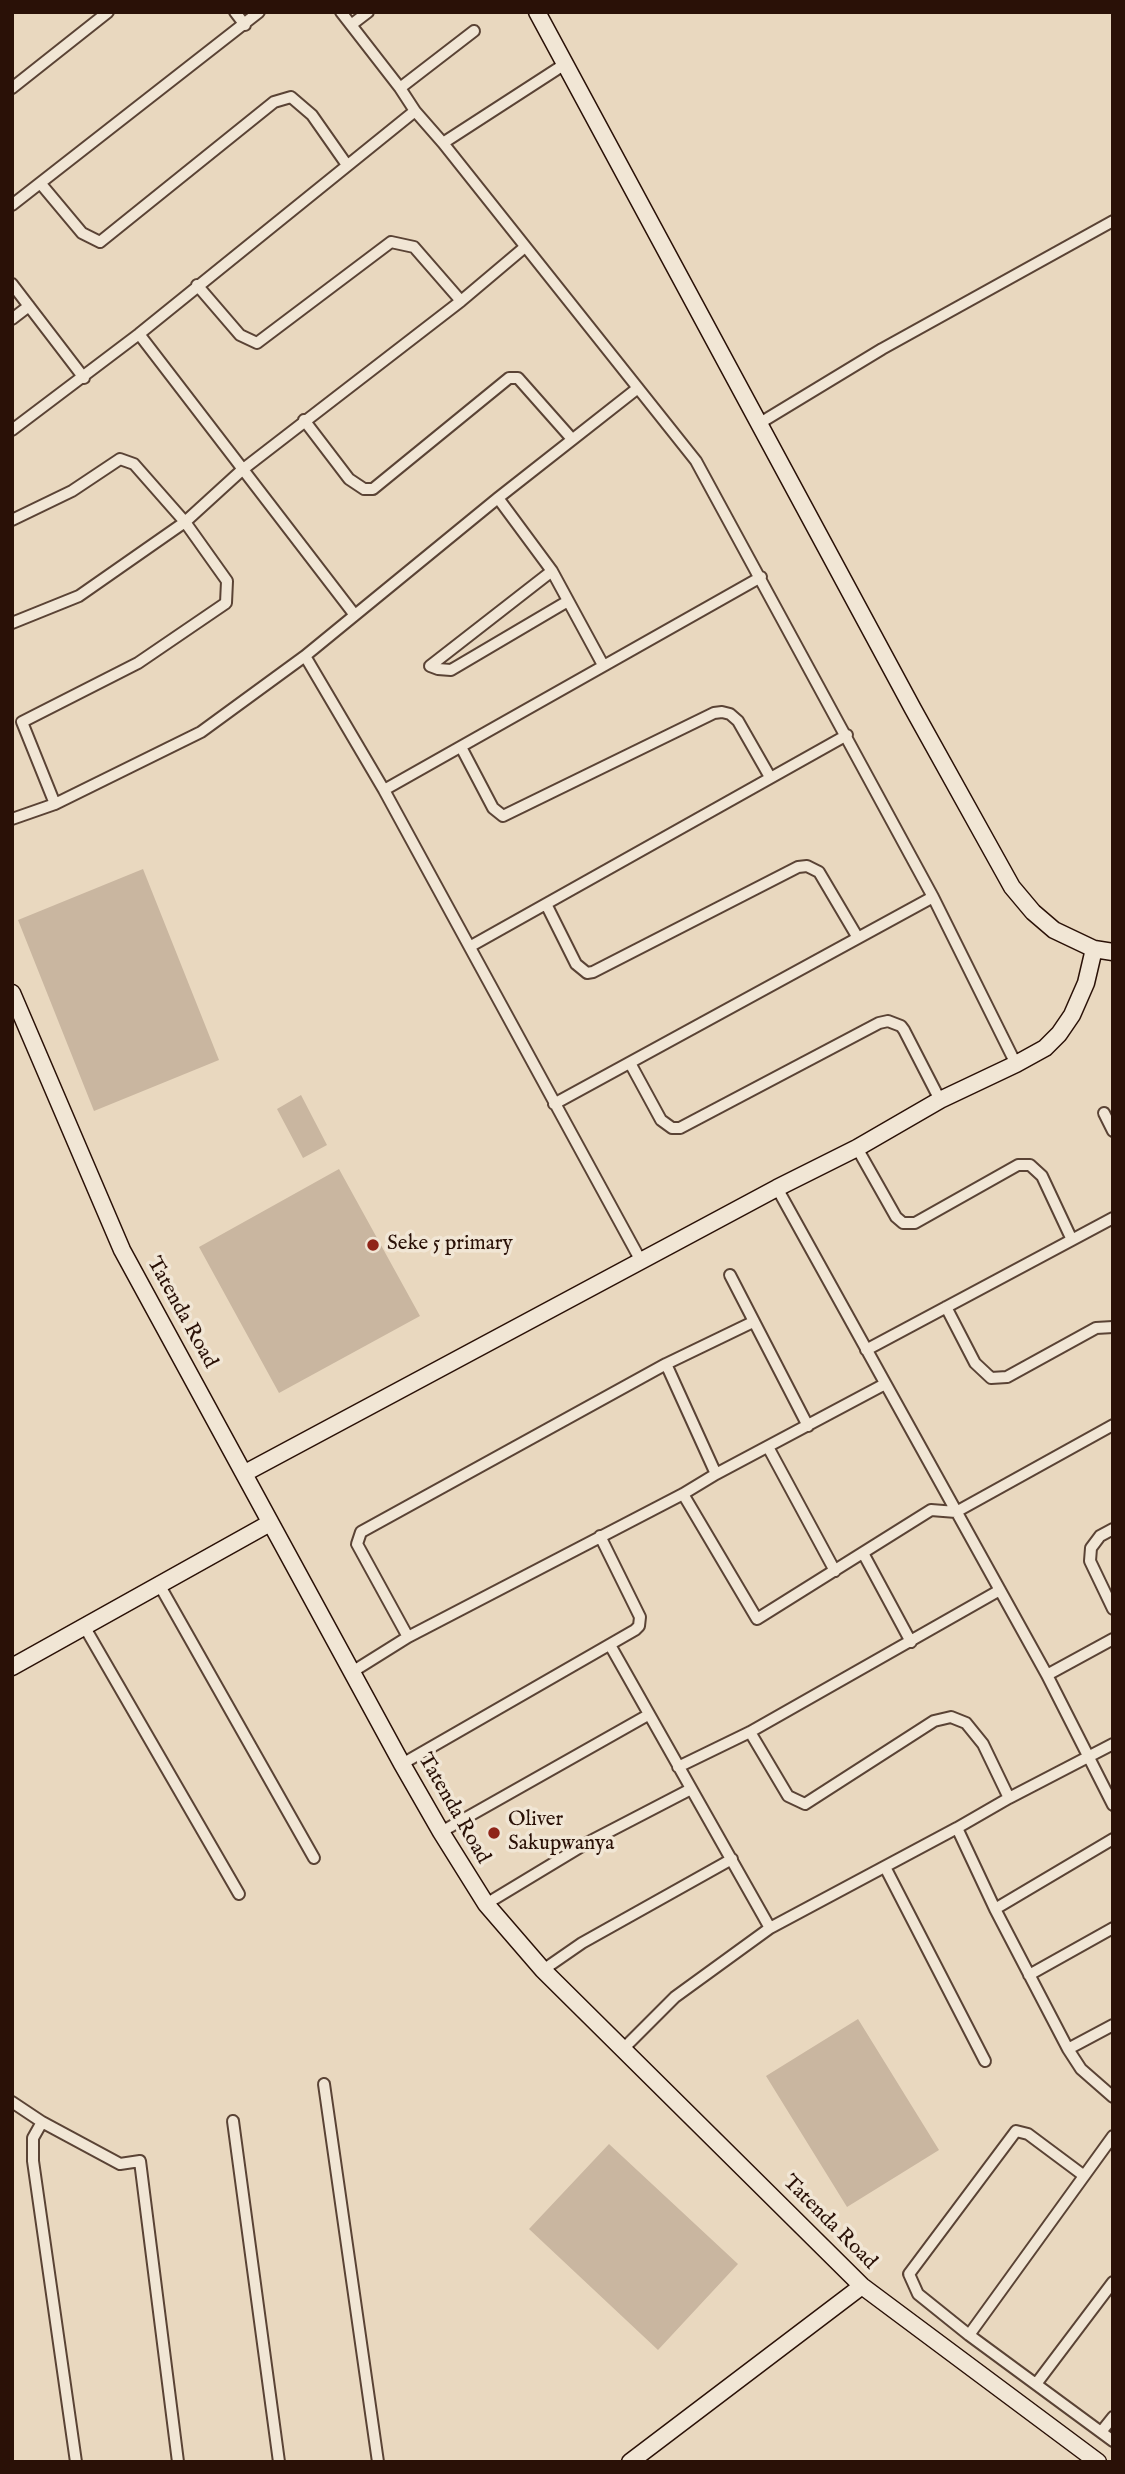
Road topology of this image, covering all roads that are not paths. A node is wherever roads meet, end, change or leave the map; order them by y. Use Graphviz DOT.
graph roads {
  1 [pos="108,12"];
  2 [pos="235,12"];
  3 [pos="259,12"];
  4 [pos="341,12"];
  5 [pos="368,12"];
  6 [pos="537,12"];
  7 [pos="245,25"];
  8 [pos="351,25"];
  9 [pos="474,31"];
  10 [pos="565,64"];
  11 [pos="12,88"];
  12 [pos="400,88"];
  13 [pos="415,111"];
  14 [pos="443,143"];
  15 [pos="347,165"];
  16 [pos="41,184"];
  17 [pos="12,205"];
  18 [pos="1113,221"];
  19 [pos="525,247"];
  20 [pos="12,284"];
  21 [pos="197,285"];
  22 [pos="461,301"];
  23 [pos="29,306"];
  24 [pos="12,319"];
  25 [pos="139,334"];
  26 [pos="84,378"];
  27 [pos="638,388"];
  28 [pos="304,420"];
  29 [pos="760,423"];
  30 [pos="12,430"];
  31 [pos="572,439"];
  32 [pos="242,470"];
  33 [pos="498,498"];
  34 [pos="12,520"];
  35 [pos="185,522"];
  36 [pos="552,570"];
  37 [pos="761,577"];
  38 [pos="568,601"];
  39 [pos="354,614"];
  40 [pos="12,623"];
  41 [pos="305,656"];
  42 [pos="603,665"];
  43 [pos="847,735"];
  44 [pos="461,747"];
  45 [pos="770,777"];
  46 [pos="384,789"];
  47 [pos="55,804"];
  48 [pos="12,819"];
  49 [pos="933,897"];
  50 [pos="546,904"];
  51 [pos="858,938"];
  52 [pos="471,947"];
  53 [pos="1094,949"];
  54 [pos="1113,952"];
  55 [pos="12,993"];
  56 [pos="630,1063"];
  57 [pos="1016,1065"];
  58 [pos="940,1100"];
  59 [pos="554,1104"];
  60 [pos="1104,1113"];
  61 [pos="1113,1131"];
  62 [pos="857,1148"];
  63 [pos="777,1188"];
  64 [pos="1113,1218"];
  65 [pos="1072,1240"];
  66 [pos="641,1261"];
  67 [pos="730,1275"];
  68 [pos="946,1307"];
  69 [pos="753,1322"];
  70 [pos="1113,1326"];
  71 [pos="866,1350"];
  72 [pos="666,1364"];
  73 [pos="885,1384"];
  74 [pos="1113,1425"];
  75 [pos="808,1426"];
  76 [pos="768,1447"];
  77 [pos="245,1473"];
  78 [pos="716,1474"];
  79 [pos="683,1494"];
  80 [pos="956,1512"];
  81 [pos="270,1524"];
  82 [pos="1113,1529"];
  83 [pos="600,1536"];
  84 [pos="863,1553"];
  85 [pos="835,1571"];
  86 [pos="160,1586"];
  87 [pos="1000,1590"];
  88 [pos="1113,1609"];
  89 [pos="84,1626"];
  90 [pos="408,1637"];
  91 [pos="1113,1639"];
  92 [pos="911,1642"];
  93 [pos="610,1645"];
  94 [pos="12,1667"];
  95 [pos="352,1672"];
  96 [pos="1047,1675"];
  97 [pos="649,1714"];
  98 [pos="750,1732"];
  99 [pos="1113,1744"];
  100 [pos="1090,1757"];
  101 [pos="402,1763"];
  102 [pos="678,1768"];
  103 [pos="691,1789"];
  104 [pos="1009,1798"];
  105 [pos="1113,1805"];
  106 [pos="957,1828"];
  107 [pos="441,1832"];
  108 [pos="1113,1839"];
  109 [pos="314,1858"];
  110 [pos="732,1859"];
  111 [pos="885,1867"];
  112 [pos="239,1894"];
  113 [pos="486,1904"];
  114 [pos="995,1909"];
  115 [pos="770,1928"];
  116 [pos="1113,1928"];
  117 [pos="543,1970"];
  118 [pos="1029,1975"];
  119 [pos="1113,2025"];
  120 [pos="624,2048"];
  121 [pos="1068,2049"];
  122 [pos="985,2061"];
  123 [pos="324,2084"];
  124 [pos="1113,2097"];
  125 [pos="12,2102"];
  126 [pos="233,2121"];
  127 [pos="42,2122"];
  128 [pos="1113,2136"];
  129 [pos="1083,2175"];
  130 [pos="1113,2281"];
  131 [pos="862,2286"];
  132 [pos="969,2335"];
  133 [pos="1036,2384"];
  134 [pos="1113,2417"];
  135 [pos="1101,2432"];
  136 [pos="1113,2441"];
  137 [pos="76,2462"];
  138 [pos="178,2462"];
  139 [pos="279,2462"];
  140 [pos="378,2462"];
  141 [pos="630,2462"];
  142 [pos="1098,2462"];
  1 -- 11 [label="street"];
  2 -- 7 [label="street"];
  3 -- 7 [label="street"];
  4 -- 8 [label="street"];
  5 -- 8 [label="street"];
  6 -- 10 [label="street"];
  7 -- 16 [label="street"];
  8 -- 12 [label="street"];
  9 -- 12 [label="street"];
  10 -- 14 [label="street"];
  10 -- 29 [label="street"];
  12 -- 13 [label="street"];
  13 -- 14 [label="street"];
  13 -- 15 [label="street"];
  14 -- 19 [label="street"];
  15 -- 16 [label="street"];
  15 -- 21 [label="street"];
  16 -- 17 [label="street"];
  18 -- 29 [label="street"];
  19 -- 22 [label="street"];
  19 -- 27 [label="street"];
  20 -- 23 [label="street"];
  21 -- 22 [label="street"];
  21 -- 25 [label="street"];
  22 -- 28 [label="street"];
  23 -- 24 [label="street"];
  23 -- 26 [label="street"];
  25 -- 26 [label="street"];
  25 -- 32 [label="street"];
  26 -- 30 [label="street"];
  27 -- 31 [label="street"];
  27 -- 37 [label="street"];
  28 -- 31 [label="street"];
  28 -- 32 [label="street"];
  29 -- 53 [label="street"];
  31 -- 33 [label="street"];
  32 -- 35 [label="street"];
  32 -- 39 [label="street"];
  33 -- 36 [label="street"];
  33 -- 39 [label="street"];
  34 -- 35 [label="street"];
  35 -- 40 [label="street"];
  35 -- 47 [label="street"];
  36 -- 38 [label="street"];
  36 -- 38 [label="street"];
  37 -- 42 [label="street"];
  37 -- 43 [label="street"];
  38 -- 42 [label="street"];
  39 -- 41 [label="street"];
  41 -- 46 [label="street"];
  41 -- 47 [label="street"];
  42 -- 44 [label="street"];
  43 -- 45 [label="street"];
  43 -- 49 [label="street"];
  44 -- 45 [label="street"];
  44 -- 46 [label="street"];
  45 -- 50 [label="street"];
  46 -- 52 [label="street"];
  47 -- 48 [label="street"];
  49 -- 51 [label="street"];
  49 -- 57 [label="street"];
  50 -- 51 [label="street"];
  50 -- 52 [label="street"];
  51 -- 56 [label="street"];
  52 -- 59 [label="street"];
  53 -- 54 [label="street"];
  53 -- 57 [label="street"];
  55 -- 77 [label="street, Tatenda Road"];
  56 -- 58 [label="street"];
  56 -- 59 [label="street"];
  57 -- 58 [label="street"];
  58 -- 62 [label="street"];
  59 -- 66 [label="street"];
  60 -- 61 [label="street"];
  62 -- 63 [label="street"];
  62 -- 65 [label="street"];
  63 -- 66 [label="street"];
  63 -- 71 [label="street"];
  64 -- 65 [label="street"];
  65 -- 68 [label="street"];
  66 -- 77 [label="street"];
  67 -- 69 [label="street"];
  68 -- 70 [label="street"];
  68 -- 71 [label="street"];
  69 -- 72 [label="street"];
  69 -- 75 [label="street"];
  71 -- 73 [label="street"];
  72 -- 78 [label="street"];
  72 -- 90 [label="street"];
  73 -- 75 [label="street"];
  73 -- 80 [label="street"];
  74 -- 80 [label="street"];
  75 -- 76 [label="street"];
  76 -- 78 [label="street"];
  76 -- 85 [label="street"];
  77 -- 81 [label="street, Tatenda Road"];
  78 -- 79 [label="street"];
  79 -- 83 [label="street"];
  79 -- 85 [label="street"];
  80 -- 84 [label="street"];
  80 -- 87 [label="street"];
  81 -- 86 [label="street"];
  81 -- 95 [label="street, Tatenda Road"];
  82 -- 88 [label="street"];
  83 -- 90 [label="street"];
  83 -- 93 [label="street"];
  84 -- 85 [label="street"];
  84 -- 92 [label="street"];
  86 -- 89 [label="street"];
  86 -- 109 [label="street"];
  87 -- 92 [label="street"];
  87 -- 96 [label="street"];
  89 -- 94 [label="street"];
  89 -- 112 [label="street"];
  90 -- 95 [label="street"];
  91 -- 96 [label="street"];
  92 -- 98 [label="street"];
  93 -- 97 [label="street"];
  93 -- 101 [label="street"];
  95 -- 101 [label="street, Tatenda Road"];
  96 -- 100 [label="street"];
  97 -- 102 [label="street"];
  97 -- 107 [label="street"];
  98 -- 102 [label="street"];
  98 -- 104 [label="street"];
  99 -- 100 [label="street"];
  100 -- 104 [label="street"];
  100 -- 105 [label="street"];
  101 -- 107 [label="street, Tatenda Road"];
  102 -- 103 [label="street"];
  103 -- 110 [label="street"];
  103 -- 113 [label="street"];
  104 -- 106 [label="street"];
  106 -- 111 [label="street"];
  106 -- 114 [label="street"];
  107 -- 113 [label="street, Tatenda Road"];
  108 -- 114 [label="street"];
  110 -- 115 [label="street"];
  110 -- 117 [label="street"];
  111 -- 115 [label="street"];
  111 -- 122 [label="street"];
  113 -- 117 [label="street, Tatenda Road"];
  114 -- 118 [label="street"];
  115 -- 120 [label="street"];
  116 -- 118 [label="street"];
  117 -- 120 [label="street, Tatenda Road"];
  118 -- 121 [label="street"];
  119 -- 121 [label="street"];
  120 -- 131 [label="street, Tatenda Road"];
  121 -- 124 [label="street"];
  123 -- 140 [label="street"];
  125 -- 127 [label="street"];
  126 -- 139 [label="street"];
  127 -- 137 [label="street"];
  127 -- 138 [label="street"];
  128 -- 129 [label="street"];
  129 -- 132 [label="street"];
  129 -- 132 [label="street"];
  130 -- 133 [label="street"];
  131 -- 141 [label="street"];
  131 -- 142 [label="street, Tatenda Road"];
  132 -- 133 [label="street"];
  133 -- 135 [label="street"];
  134 -- 135 [label="street"];
  135 -- 136 [label="street"];
}
